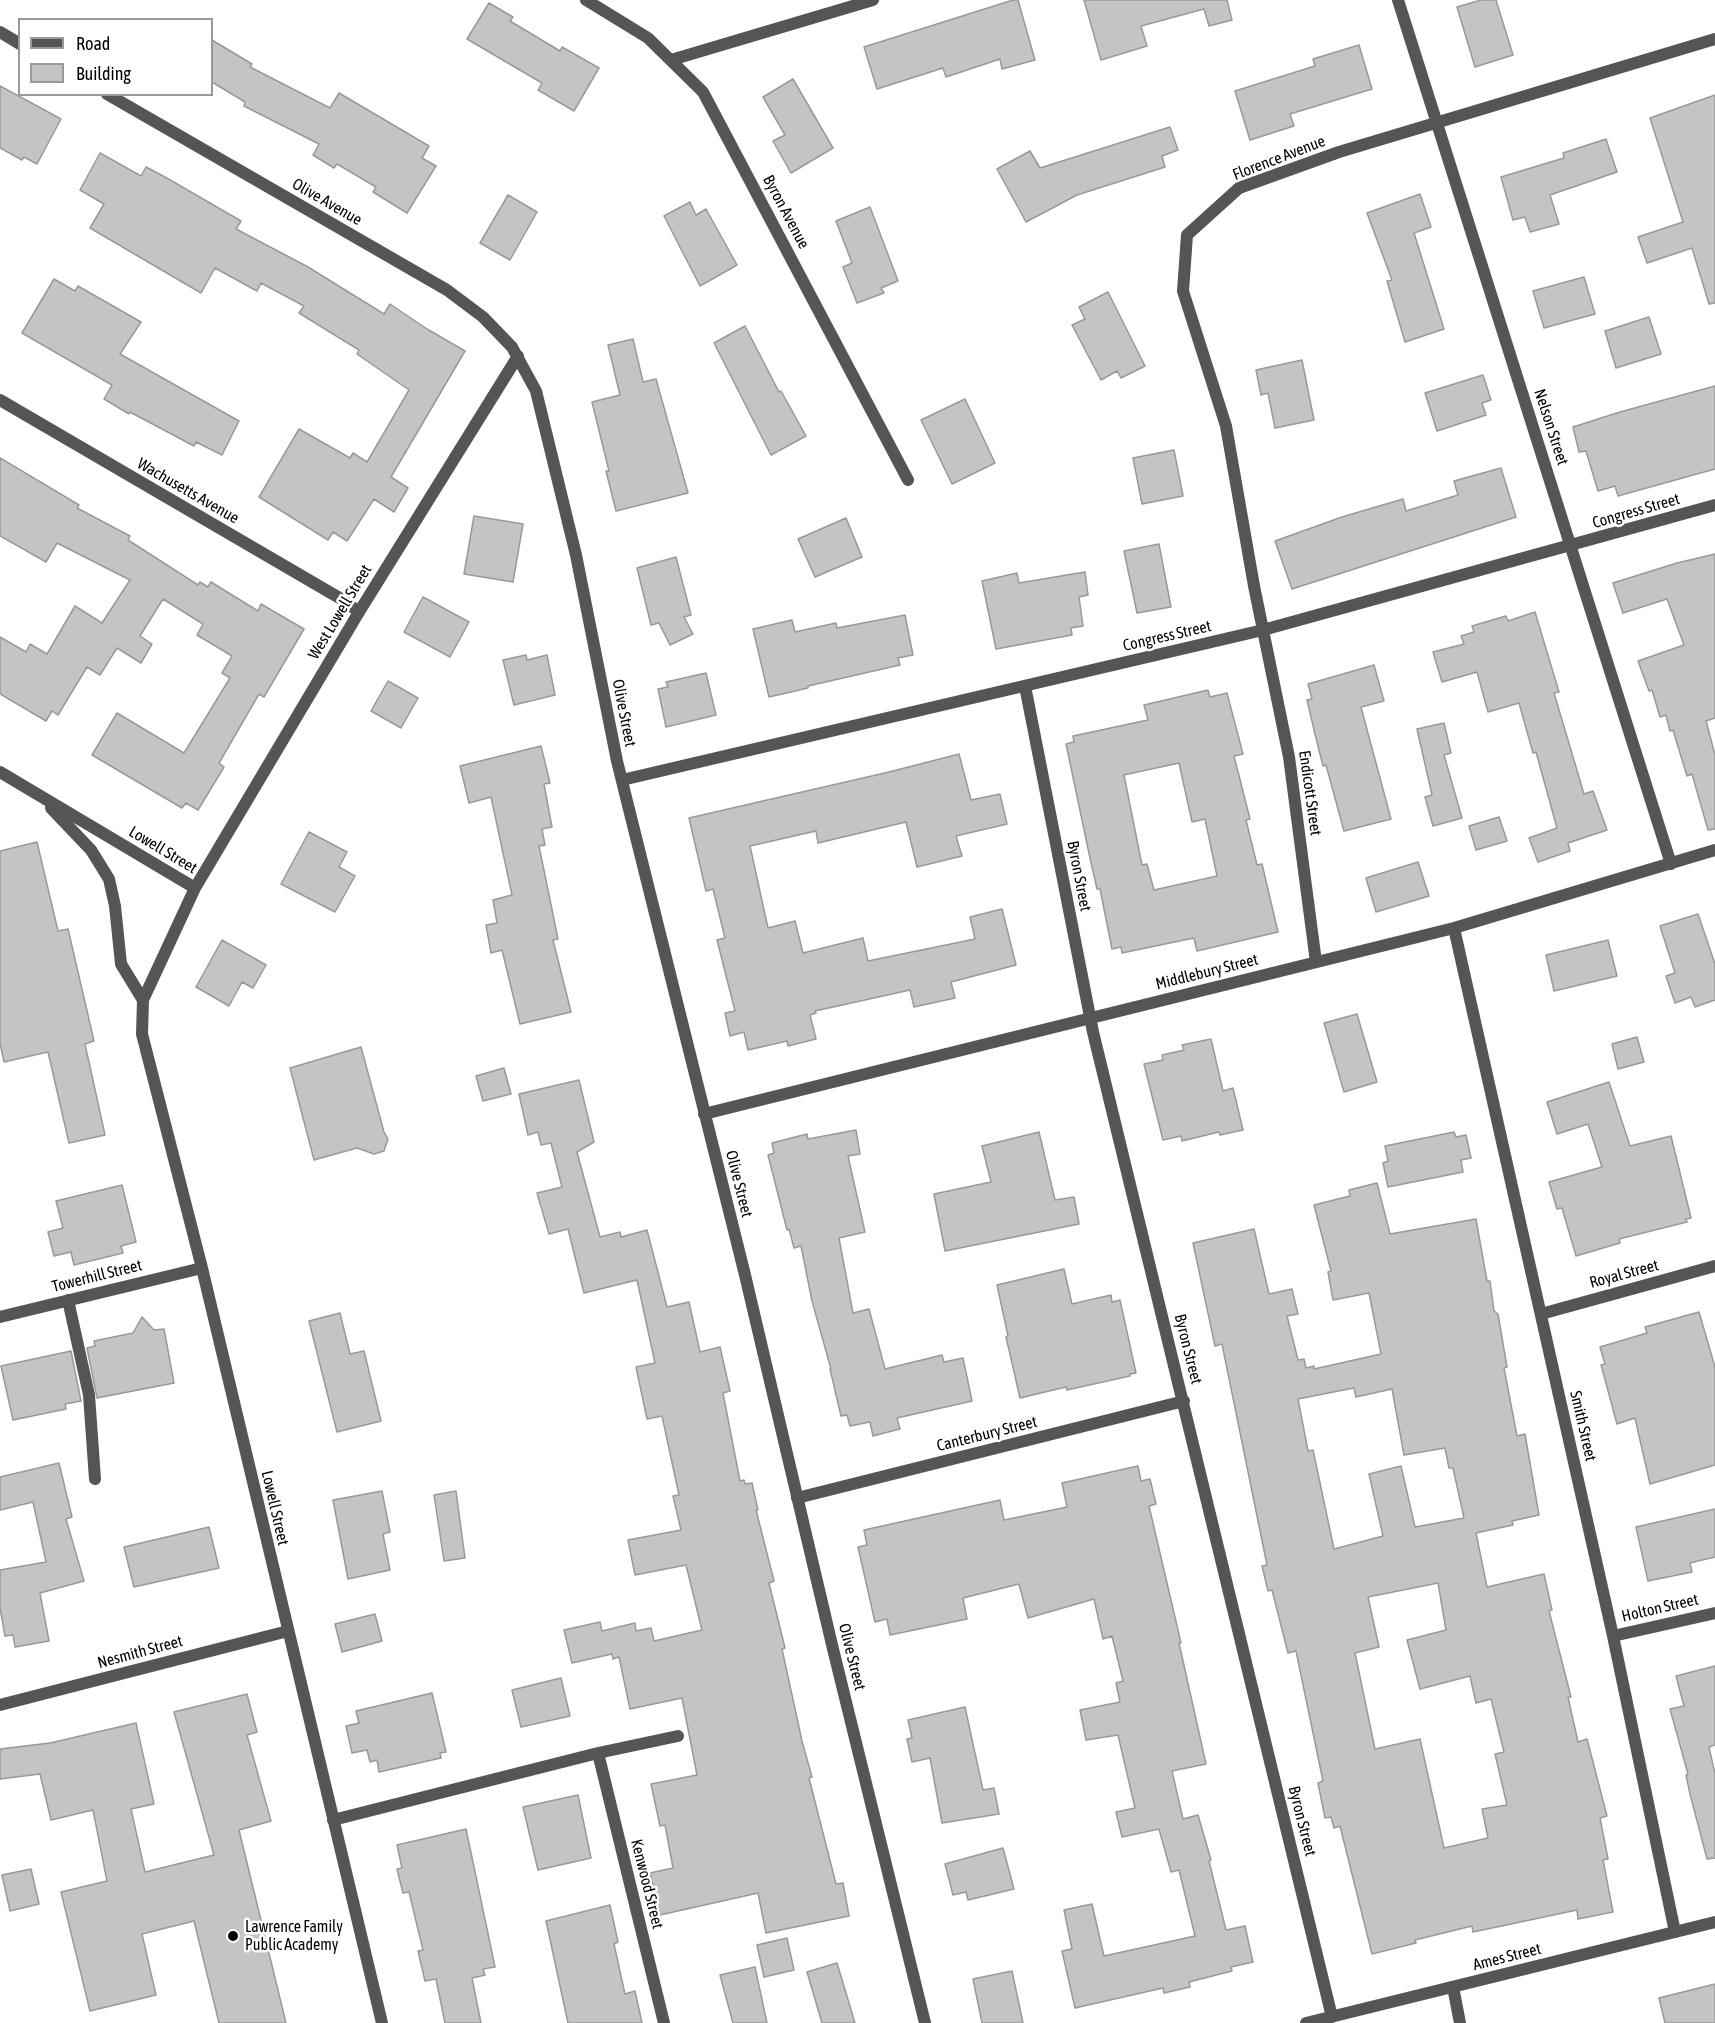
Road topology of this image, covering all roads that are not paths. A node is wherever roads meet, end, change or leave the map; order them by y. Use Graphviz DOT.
graph roads {
  1 [pos="586,0"];
  2 [pos="873,0"];
  3 [pos="1398,0"];
  4 [pos="0,32"];
  5 [pos="1715,39"];
  6 [pos="18,43"];
  7 [pos="672,60"];
  8 [pos="111,96"];
  9 [pos="1437,123"];
  10 [pos="518,356"];
  11 [pos="0,400"];
  12 [pos="908,480"];
  13 [pos="1715,505"];
  14 [pos="1571,546"];
  15 [pos="359,612"];
  16 [pos="1263,630"];
  17 [pos="1025,686"];
  18 [pos="0,772"];
  19 [pos="622,780"];
  20 [pos="40,796"];
  21 [pos="1715,850"];
  22 [pos="1671,864"];
  23 [pos="195,888"];
  24 [pos="1454,928"];
  25 [pos="1316,962"];
  26 [pos="143,1000"];
  27 [pos="1090,1018"];
  28 [pos="704,1114"];
  29 [pos="1715,1266"];
  30 [pos="201,1268"];
  31 [pos="68,1300"];
  32 [pos="1541,1314"];
  33 [pos="0,1317"];
  34 [pos="1184,1401"];
  35 [pos="95,1479"];
  36 [pos="797,1498"];
  37 [pos="1715,1612"];
  38 [pos="288,1631"];
  39 [pos="1613,1636"];
  40 [pos="0,1705"];
  41 [pos="678,1737"];
  42 [pos="598,1753"];
  43 [pos="333,1820"];
  44 [pos="1715,1922"];
  45 [pos="1675,1932"];
  46 [pos="1453,1987"];
  47 [pos="1332,2017"];
  48 [pos="382,2023"];
  49 [pos="664,2023"];
  50 [pos="925,2023"];
  51 [pos="1306,2023"];
  52 [pos="1460,2023"];
  1 -- 7 [label="street, Byron Avenue"];
  2 -- 7 [label="street"];
  3 -- 9 [label="street, Nelson Street"];
  4 -- 6 [label="street"];
  5 -- 9 [label="street, Florence Avenue"];
  7 -- 12 [label="street, Byron Avenue"];
  8 -- 10 [label="street, Olive Avenue"];
  9 -- 14 [label="street, Nelson Street"];
  9 -- 16 [label="street, Florence Avenue"];
  10 -- 15 [label="street, West Lowell Street"];
  10 -- 19 [label="street, Olive Street"];
  11 -- 15 [label="street, Wachusetts Avenue"];
  13 -- 14 [label="street, Congress Street"];
  14 -- 16 [label="street, Congress Street"];
  14 -- 22 [label="street, Nelson Street"];
  15 -- 23 [label="street, West Lowell Street"];
  16 -- 17 [label="street, Congress Street"];
  16 -- 25 [label="street, Endicott Street"];
  17 -- 19 [label="street, Congress Street"];
  17 -- 27 [label="street, Byron Street"];
  18 -- 20 [label="street, Lowell Street"];
  19 -- 28 [label="street, Olive Street"];
  20 -- 23 [label="street, Lowell Street"];
  20 -- 26 [label="street, Lowell Street"];
  21 -- 22 [label="street, Middlebury Street"];
  22 -- 24 [label="street, Middlebury Street"];
  23 -- 26 [label="street, Lowell Street"];
  24 -- 25 [label="street, Middlebury Street"];
  24 -- 32 [label="street, Smith Street"];
  25 -- 27 [label="street, Middlebury Street"];
  26 -- 30 [label="street, Lowell Street"];
  27 -- 28 [label="street, Middlebury Street"];
  27 -- 34 [label="street, Byron Street"];
  28 -- 36 [label="street, Olive Street"];
  29 -- 32 [label="street, Royal Street"];
  30 -- 31 [label="street, Towerhill Street"];
  30 -- 38 [label="street, Lowell Street"];
  31 -- 33 [label="street, Towerhill Street"];
  31 -- 35 [label="street"];
  32 -- 39 [label="street, Smith Street"];
  34 -- 36 [label="street, Canterbury Street"];
  34 -- 47 [label="street, Byron Street"];
  36 -- 50 [label="street, Olive Street"];
  37 -- 39 [label="street, Holton Street"];
  38 -- 40 [label="street, Nesmith Street"];
  38 -- 43 [label="street, Lowell Street"];
  39 -- 45 [label="street, Smith Street"];
  41 -- 42 [label="street"];
  42 -- 43 [label="street"];
  42 -- 49 [label="street, Kenwood Street"];
  43 -- 48 [label="street, Lowell Street"];
  44 -- 45 [label="street, Ames Street"];
  45 -- 46 [label="street, Ames Street"];
  46 -- 47 [label="street, Ames Street"];
  46 -- 52 [label="street"];
  47 -- 51 [label="street, Ames Street"];
}
